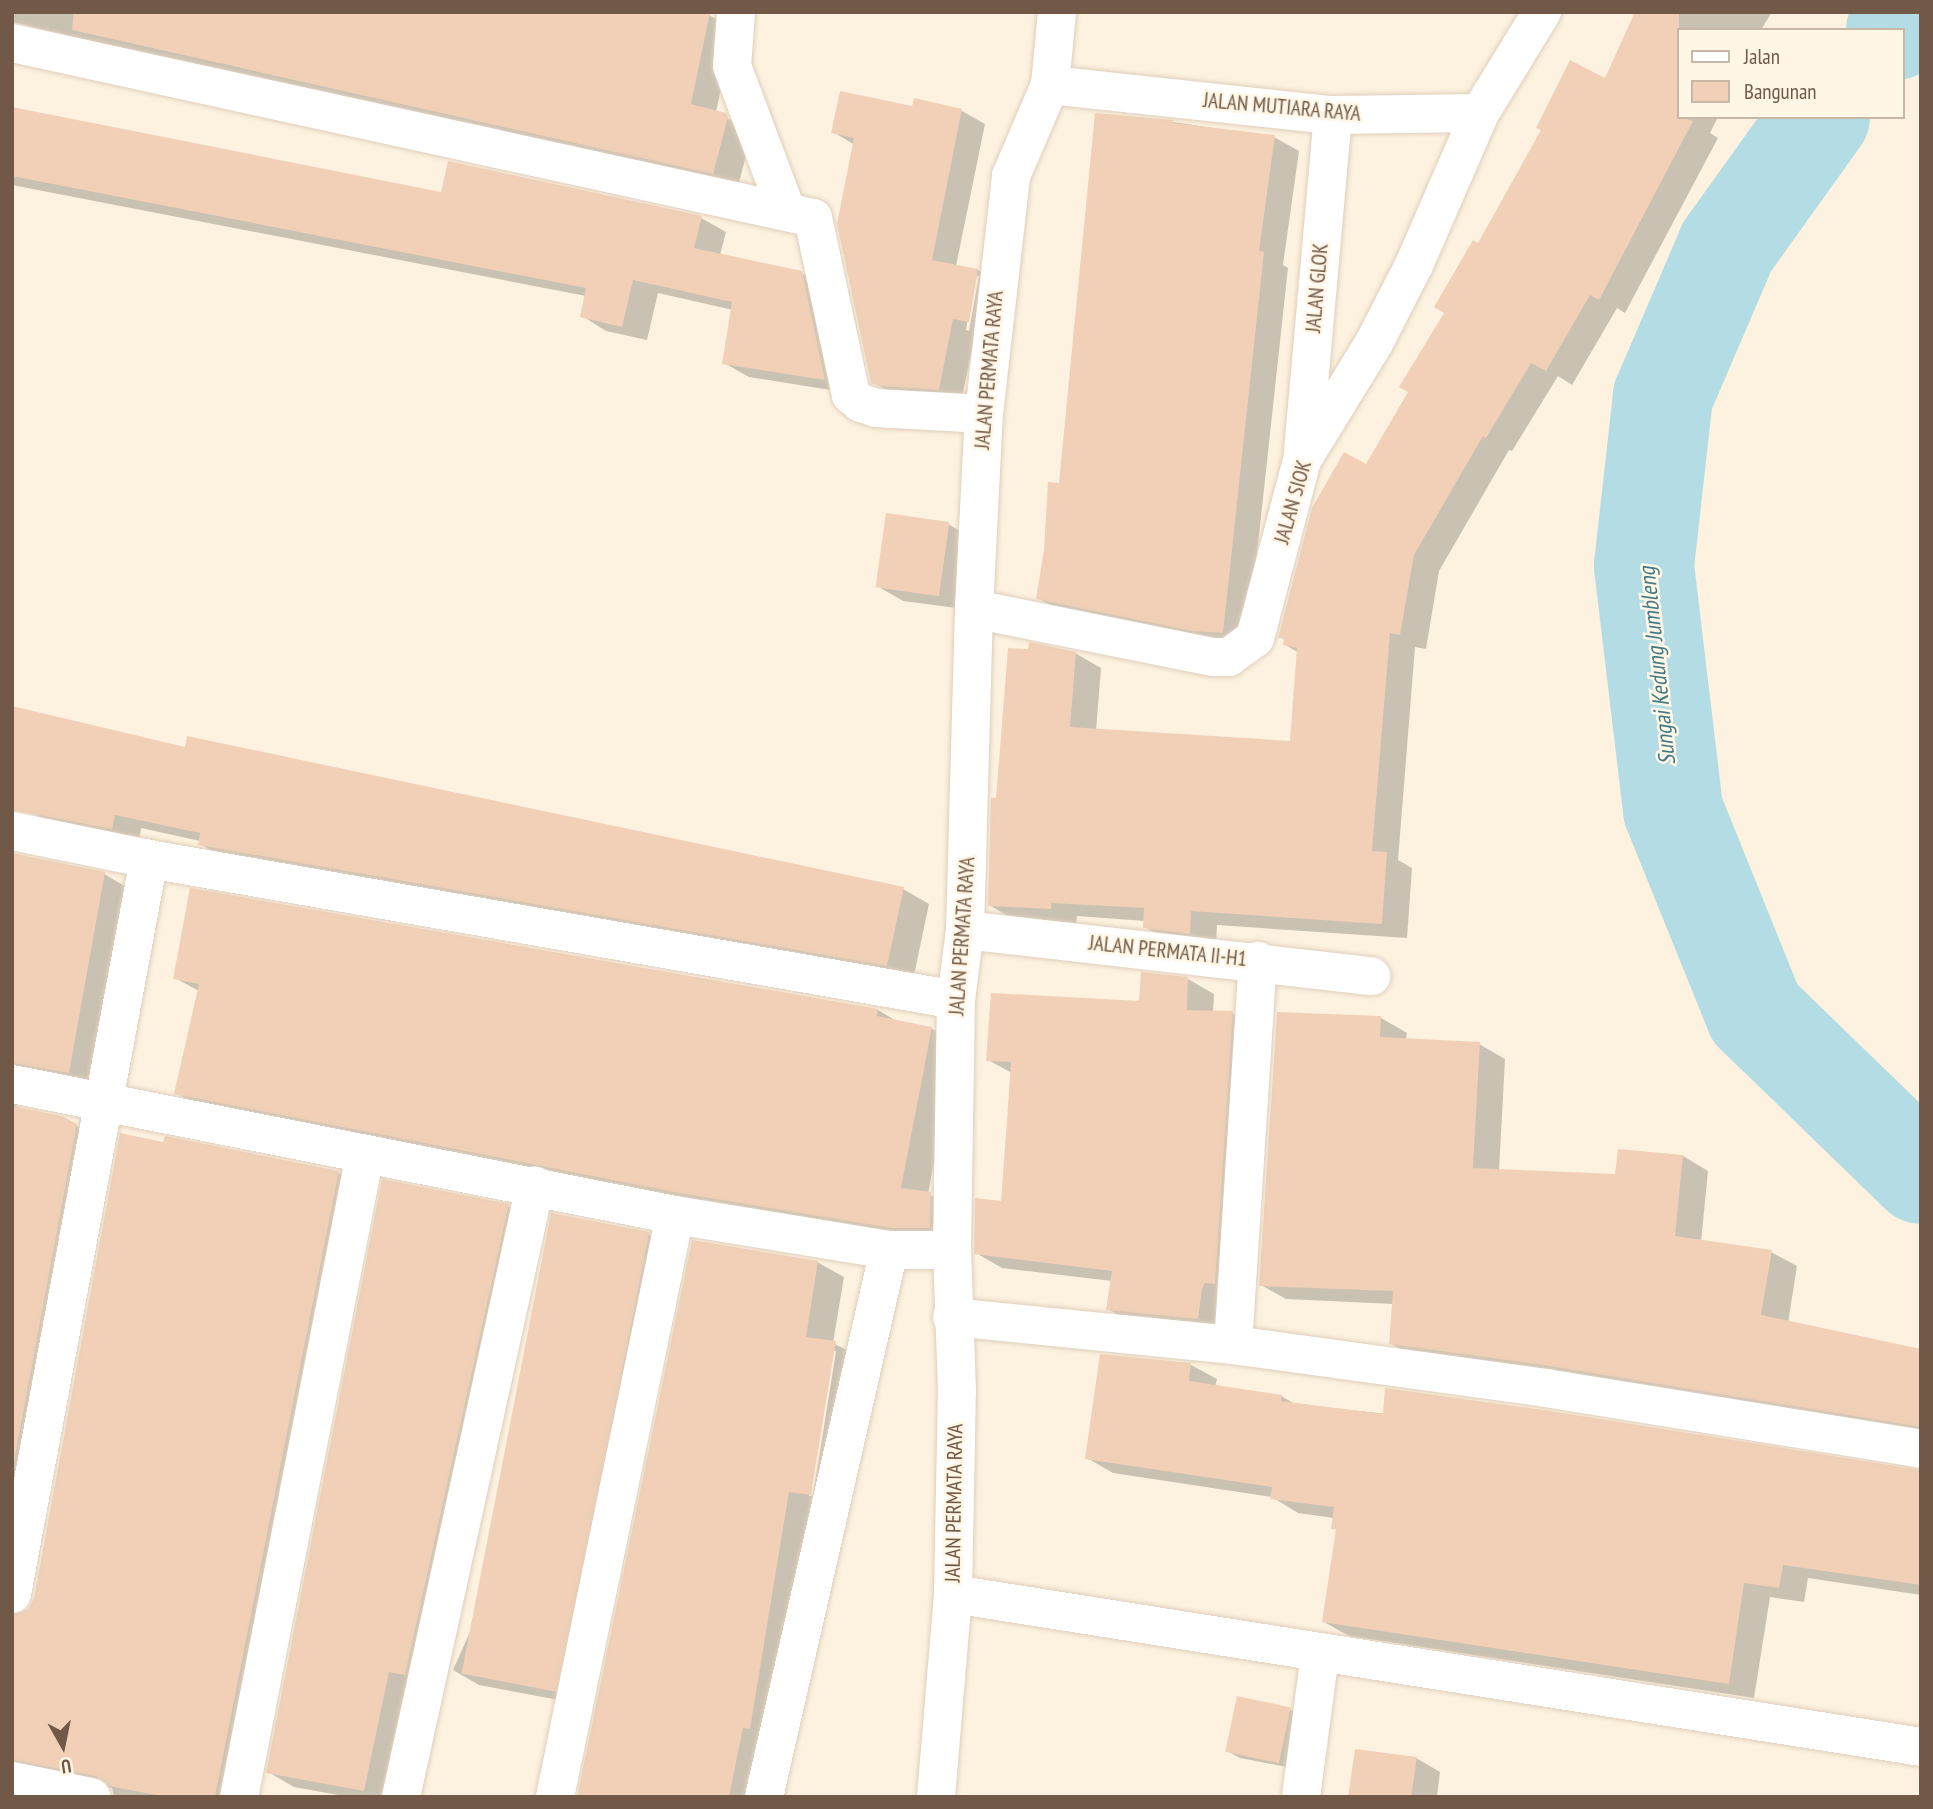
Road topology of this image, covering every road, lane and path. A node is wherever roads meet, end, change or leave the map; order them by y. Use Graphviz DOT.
graph roads {
  1 [pos="736,12"];
  2 [pos="1057,12"];
  3 [pos="1542,12"];
  4 [pos="12,43"];
  5 [pos="1050,85"];
  6 [pos="1480,113"];
  7 [pos="1333,115"];
  8 [pos="786,210"];
  9 [pos="984,414"];
  10 [pos="1302,460"];
  11 [pos="974,609"];
  12 [pos="12,831"];
  13 [pos="149,859"];
  14 [pos="965,930"];
  15 [pos="1258,961"];
  16 [pos="1371,976"];
  17 [pos="956,1000"];
  18 [pos="12,1084"];
  19 [pos="102,1102"];
  20 [pos="365,1154"];
  21 [pos="534,1186"];
  22 [pos="675,1214"];
  23 [pos="889,1250"];
  24 [pos="952,1250"];
  25 [pos="953,1317"];
  26 [pos="1233,1345"];
  27 [pos="1921,1449"];
  28 [pos="12,1594"];
  29 [pos="953,1594"];
  30 [pos="1320,1654"];
  31 [pos="1921,1747"];
  32 [pos="12,1781"];
  33 [pos="91,1797"];
  34 [pos="239,1797"];
  35 [pos="401,1797"];
  36 [pos="555,1797"];
  37 [pos="764,1797"];
  38 [pos="936,1797"];
  39 [pos="1301,1797"];
  1 -- 8 [label="street"];
  2 -- 5 [label="street, JALAN PERMATA RAYA"];
  3 -- 6 [label="street"];
  4 -- 8 [label="street"];
  5 -- 7 [label="street, JALAN MUTIARA RAYA"];
  5 -- 9 [label="street, JALAN PERMATA RAYA"];
  6 -- 7 [label="street, JALAN MUTIARA RAYA"];
  6 -- 10 [label="street, JALAN SIOK"];
  7 -- 10 [label="street, JALAN GLOK"];
  8 -- 9 [label="street"];
  9 -- 11 [label="street, JALAN PERMATA RAYA"];
  10 -- 11 [label="street, JALAN SIOK"];
  11 -- 14 [label="street, JALAN PERMATA RAYA"];
  12 -- 13 [label="street"];
  13 -- 17 [label="street"];
  13 -- 19 [label="street"];
  14 -- 15 [label="street, JALAN PERMATA II-H1"];
  14 -- 17 [label="street, JALAN PERMATA RAYA"];
  15 -- 16 [label="street, JALAN PERMATA II-H1"];
  15 -- 26 [label="street"];
  17 -- 24 [label="street, JALAN PERMATA RAYA"];
  18 -- 19 [label="street"];
  19 -- 20 [label="street"];
  19 -- 28 [label="street"];
  20 -- 21 [label="street"];
  20 -- 34 [label="street"];
  21 -- 22 [label="street"];
  21 -- 35 [label="street"];
  22 -- 23 [label="street"];
  22 -- 36 [label="street"];
  23 -- 24 [label="street"];
  23 -- 37 [label="street"];
  24 -- 25 [label="street, JALAN PERMATA RAYA"];
  25 -- 26 [label="street"];
  25 -- 29 [label="street, JALAN PERMATA RAYA"];
  26 -- 27 [label="street"];
  29 -- 30 [label="street"];
  29 -- 38 [label="street, JALAN PERMATA RAYA"];
  30 -- 31 [label="street"];
  30 -- 39 [label="street"];
  32 -- 33 [label="street"];
}
